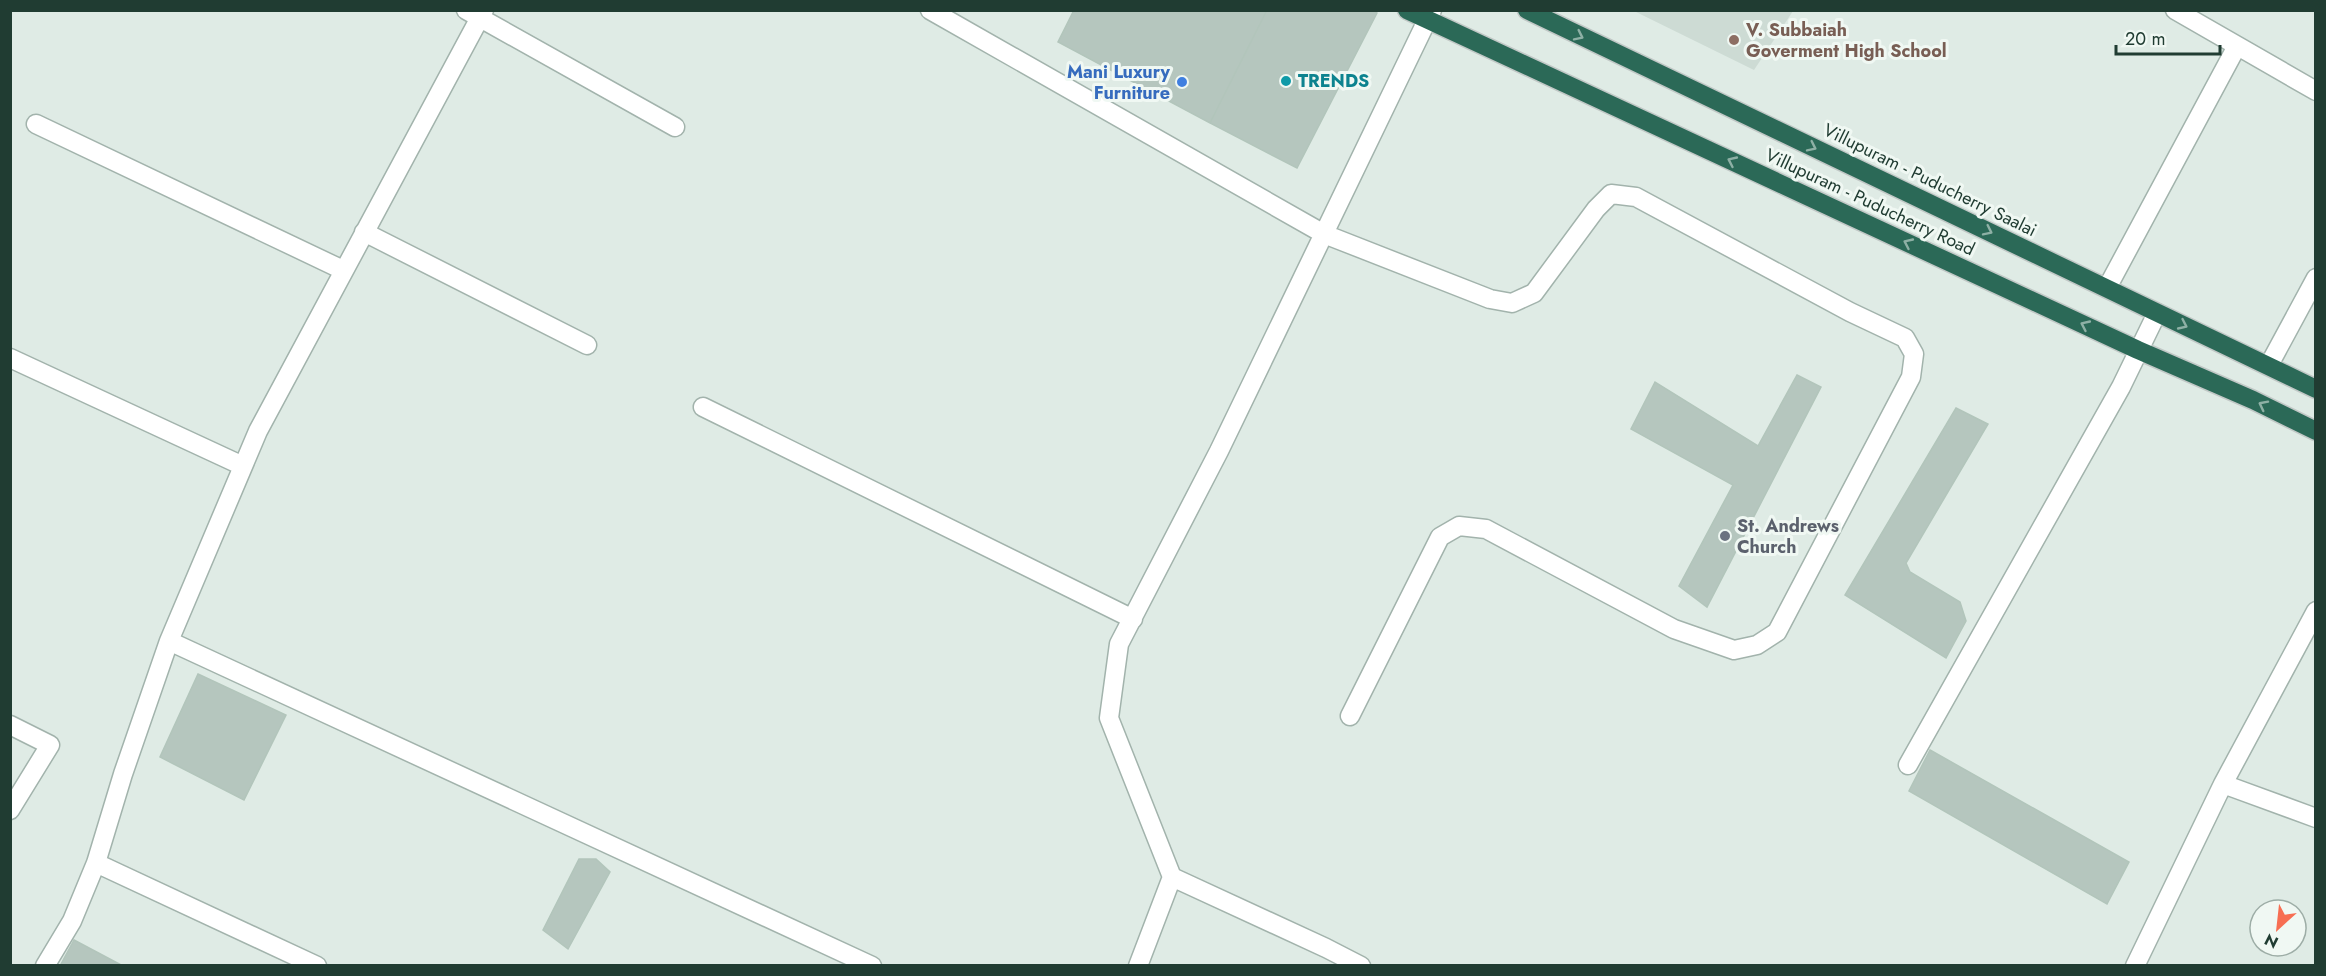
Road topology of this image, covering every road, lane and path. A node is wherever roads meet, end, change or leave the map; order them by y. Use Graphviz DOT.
graph roads {
  1 [pos="930,10"];
  2 [pos="1407,10"];
  3 [pos="1527,10"];
  4 [pos="2175,10"];
  5 [pos="477,13"];
  6 [pos="1430,15"];
  7 [pos="2237,46"];
  8 [pos="2316,91"];
  9 [pos="36,124"];
  10 [pos="675,127"];
  11 [pos="364,232"];
  12 [pos="1324,234"];
  13 [pos="343,270"];
  14 [pos="2316,278"];
  15 [pos="2107,288"];
  16 [pos="2157,313"];
  17 [pos="587,345"];
  18 [pos="2138,350"];
  19 [pos="10,358"];
  20 [pos="2269,365"];
  21 [pos="2316,389"];
  22 [pos="703,407"];
  23 [pos="2316,431"];
  24 [pos="243,466"];
  25 [pos="2316,611"];
  26 [pos="1132,619"];
  27 [pos="169,641"];
  28 [pos="1350,716"];
  29 [pos="10,725"];
  30 [pos="1908,765"];
  31 [pos="2223,784"];
  32 [pos="10,810"];
  33 [pos="2316,818"];
  34 [pos="96,862"];
  35 [pos="1172,877"];
  36 [pos="45,966"];
  37 [pos="317,966"];
  38 [pos="872,966"];
  39 [pos="1138,966"];
  40 [pos="1361,966"];
  41 [pos="2135,966"];
  1 -- 12 [label="street"];
  2 -- 6 [label="highway, Villupuram - Puducherry Road"];
  3 -- 15 [label="highway, Villupuram - Puducherry Saalai, one-way"];
  4 -- 7 [label="street"];
  5 -- 10 [label="street"];
  5 -- 11 [label="street"];
  6 -- 12 [label="street"];
  18 -- 6 [label="highway, Villupuram - Puducherry Road, one-way"];
  7 -- 8 [label="street"];
  7 -- 15 [label="street"];
  9 -- 13 [label="street"];
  11 -- 13 [label="street"];
  11 -- 17 [label="street"];
  12 -- 26 [label="street"];
  12 -- 28 [label="street"];
  13 -- 24 [label="street"];
  14 -- 20 [label="street"];
  15 -- 16 [label="highway, Villupuram - Puducherry Saalai"];
  16 -- 18 [label="street"];
  16 -- 20 [label="highway, Villupuram - Puducherry Saalai, one-way"];
  23 -- 18 [label="highway, Villupuram - Puducherry Road, one-way"];
  18 -- 30 [label="street"];
  19 -- 24 [label="street"];
  20 -- 21 [label="highway, Villupuram - Puducherry Saalai"];
  22 -- 26 [label="street"];
  24 -- 27 [label="street"];
  25 -- 31 [label="street"];
  26 -- 35 [label="street"];
  27 -- 34 [label="street"];
  27 -- 38 [label="street"];
  29 -- 32 [label="street"];
  31 -- 33 [label="street"];
  31 -- 41 [label="street"];
  34 -- 36 [label="street"];
  34 -- 37 [label="street"];
  35 -- 39 [label="street"];
  35 -- 40 [label="street"];
}
